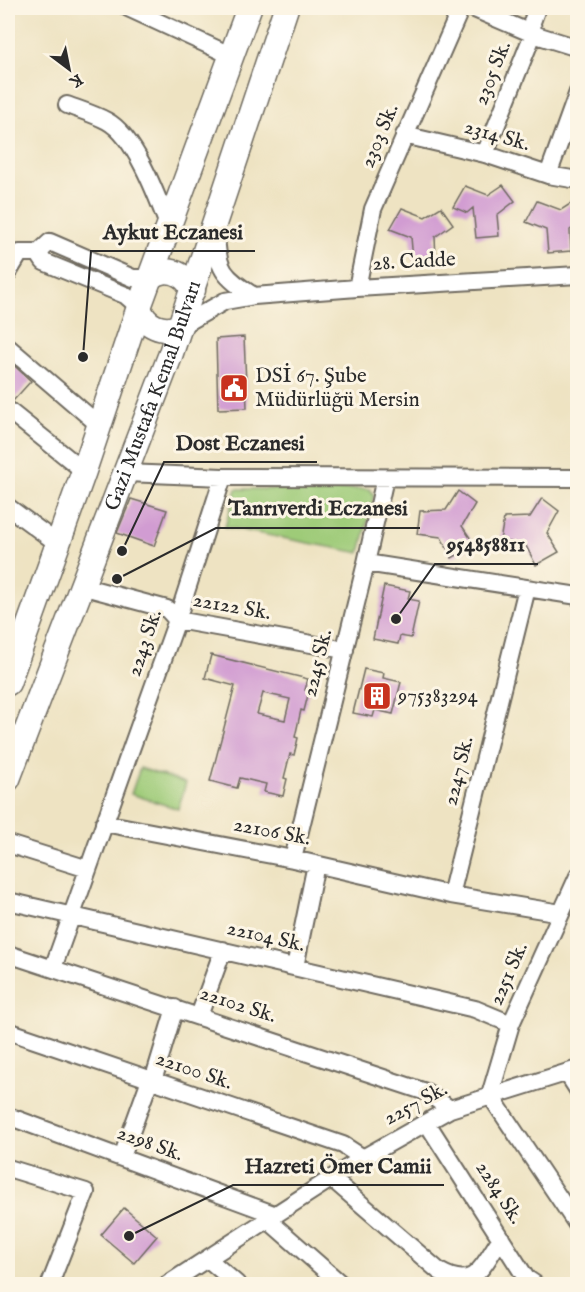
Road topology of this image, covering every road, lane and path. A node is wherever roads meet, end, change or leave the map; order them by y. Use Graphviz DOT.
graph roads {
  1 [pos="128,8"];
  2 [pos="249,8"];
  3 [pos="286,8"];
  4 [pos="460,8"];
  5 [pos="472,8"];
  6 [pos="537,8"];
  7 [pos="147,12"];
  8 [pos="533,34"];
  9 [pos="578,48"];
  10 [pos="232,56"];
  11 [pos="578,92"];
  12 [pos="67,105"];
  13 [pos="404,135"];
  14 [pos="485,154"];
  15 [pos="549,175"];
  16 [pos="578,180"];
  17 [pos="216,221"];
  18 [pos="168,225"];
  19 [pos="38,253"];
  20 [pos="8,273"];
  21 [pos="578,275"];
  22 [pos="149,278"];
  23 [pos="357,288"];
  24 [pos="193,290"];
  25 [pos="254,296"];
  26 [pos="225,301"];
  27 [pos="138,307"];
  28 [pos="181,326"];
  29 [pos="8,347"];
  30 [pos="8,410"];
  31 [pos="99,425"];
  32 [pos="84,471"];
  33 [pos="126,473"];
  34 [pos="223,477"];
  35 [pos="385,478"];
  36 [pos="578,478"];
  37 [pos="8,507"];
  38 [pos="57,543"];
  39 [pos="366,563"];
  40 [pos="81,586"];
  41 [pos="527,588"];
  42 [pos="578,596"];
  43 [pos="177,620"];
  44 [pos="345,650"];
  45 [pos="12,656"];
  46 [pos="8,683"];
  47 [pos="8,779"];
  48 [pos="104,823"];
  49 [pos="8,844"];
  50 [pos="293,859"];
  51 [pos="316,864"];
  52 [pos="88,869"];
  53 [pos="578,876"];
  54 [pos="451,895"];
  55 [pos="8,901"];
  56 [pos="561,913"];
  57 [pos="72,916"];
  58 [pos="224,950"];
  59 [pos="8,954"];
  60 [pos="295,967"];
  61 [pos="53,968"];
  62 [pos="175,1008"];
  63 [pos="199,1016"];
  64 [pos="511,1024"];
  65 [pos="8,1031"];
  66 [pos="572,1071"];
  67 [pos="153,1081"];
  68 [pos="578,1090"];
  69 [pos="490,1095"];
  70 [pos="450,1109"];
  71 [pos="8,1116"];
  72 [pos="427,1123"];
  73 [pos="122,1157"];
  74 [pos="363,1158"];
  75 [pos="8,1168"];
  76 [pos="331,1178"];
  77 [pos="272,1217"];
  78 [pos="578,1226"];
  79 [pos="501,1238"];
  80 [pos="208,1259"];
  81 [pos="435,1278"];
  82 [pos="528,1282"];
  83 [pos="50,1284"];
  84 [pos="168,1284"];
  85 [pos="237,1284"];
  86 [pos="340,1284"];
  1 -- 7 [label="street"];
  2 -- 10 [label="highway, Gazi Mustafa Kemal Bulvarı"];
  3 -- 17 [label="highway, Gazi Mustafa Kemal Bulvarı"];
  4 -- 13 [label="street, 2303 Sk."];
  5 -- 8 [label="street"];
  6 -- 8 [label="street, 2305 Sk."];
  7 -- 10 [label="street"];
  8 -- 9 [label="street"];
  8 -- 14 [label="street, 2305 Sk."];
  10 -- 18 [label="highway, Gazi Mustafa Kemal Bulvarı"];
  11 -- 15 [label="street"];
  12 -- 18 [label="street"];
  13 -- 14 [label="street, 2314 Sk."];
  13 -- 23 [label="street, 2303 Sk."];
  14 -- 15 [label="street, 2314 Sk."];
  15 -- 16 [label="street, 2314 Sk."];
  17 -- 24 [label="highway, Gazi Mustafa Kemal Bulvarı"];
  17 -- 25 [label="street"];
  18 -- 22 [label="highway, Gazi Mustafa Kemal Bulvarı"];
  19 -- 20 [label="street"];
  19 -- 22 [label="street"];
  19 -- 27 [label="street"];
  21 -- 23 [label="street, 28. Cadde"];
  22 -- 24 [label="highway"];
  22 -- 27 [label="highway, Gazi Mustafa Kemal Bulvarı"];
  23 -- 25 [label="street, 28. Cadde"];
  24 -- 26 [label="street, 28. Cadde"];
  24 -- 28 [label="highway, Gazi Mustafa Kemal Bulvarı"];
  25 -- 26 [label="street, 28. Cadde"];
  26 -- 28 [label="street, 28. Cadde"];
  27 -- 28 [label="highway"];
  27 -- 31 [label="highway, Gazi Mustafa Kemal Bulvarı"];
  28 -- 33 [label="highway, Gazi Mustafa Kemal Bulvarı"];
  29 -- 31 [label="street"];
  30 -- 32 [label="street"];
  31 -- 32 [label="highway, Gazi Mustafa Kemal Bulvarı"];
  32 -- 38 [label="highway, Gazi Mustafa Kemal Bulvarı"];
  33 -- 34 [label="street"];
  33 -- 40 [label="highway, Gazi Mustafa Kemal Bulvarı"];
  34 -- 35 [label="street"];
  34 -- 43 [label="street, 2243 Sk."];
  35 -- 36 [label="street"];
  35 -- 39 [label="street, 2245 Sk."];
  37 -- 38 [label="street"];
  38 -- 45 [label="highway, Gazi Mustafa Kemal Bulvarı"];
  39 -- 41 [label="street"];
  39 -- 44 [label="street, 2245 Sk."];
  40 -- 43 [label="street, 22122 Sk."];
  40 -- 47 [label="highway, Gazi Mustafa Kemal Bulvarı"];
  41 -- 42 [label="street"];
  41 -- 54 [label="street, 2247 Sk."];
  43 -- 44 [label="street, 22122 Sk."];
  43 -- 48 [label="street, 2243 Sk."];
  44 -- 50 [label="street, 2245 Sk."];
  45 -- 46 [label="highway, Gazi Mustafa Kemal Bulvarı"];
  48 -- 50 [label="street, 22106 Sk."];
  48 -- 52 [label="street"];
  49 -- 52 [label="street"];
  50 -- 51 [label="street, 22106 Sk."];
  51 -- 54 [label="street, 22106 Sk."];
  51 -- 60 [label="street"];
  52 -- 57 [label="street"];
  53 -- 56 [label="street, 2251 Sk."];
  54 -- 56 [label="street, 22106 Sk."];
  55 -- 57 [label="street, 22104 Sk."];
  56 -- 64 [label="street, 2251 Sk."];
  57 -- 58 [label="street, 22104 Sk."];
  57 -- 61 [label="street"];
  58 -- 60 [label="street, 22104 Sk."];
  58 -- 63 [label="street"];
  59 -- 61 [label="street, 22102 Sk."];
  60 -- 64 [label="street, 22104 Sk."];
  61 -- 62 [label="street, 22102 Sk."];
  62 -- 63 [label="street, 22102 Sk."];
  62 -- 67 [label="street"];
  63 -- 70 [label="street, 22102 Sk."];
  64 -- 69 [label="street, 2251 Sk."];
  65 -- 67 [label="street, 22100 Sk."];
  66 -- 68 [label="street"];
  66 -- 69 [label="street, 2257 Sk."];
  67 -- 73 [label="street"];
  67 -- 74 [label="street, 22100 Sk."];
  69 -- 70 [label="street, 2257 Sk."];
  69 -- 78 [label="street"];
  70 -- 72 [label="street, 2257 Sk."];
  71 -- 73 [label="street, 2298 Sk."];
  72 -- 74 [label="street, 2257 Sk."];
  72 -- 79 [label="street, 2284 Sk."];
  73 -- 77 [label="street, 2298 Sk."];
  74 -- 76 [label="street, 2257 Sk."];
  75 -- 83 [label="street"];
  76 -- 77 [label="street, 2257 Sk."];
  76 -- 81 [label="street"];
  77 -- 80 [label="street, 2257 Sk."];
  77 -- 86 [label="street"];
  79 -- 81 [label="street"];
  79 -- 82 [label="street, 2284 Sk."];
  80 -- 84 [label="street, 2257 Sk."];
  80 -- 85 [label="street"];
}
